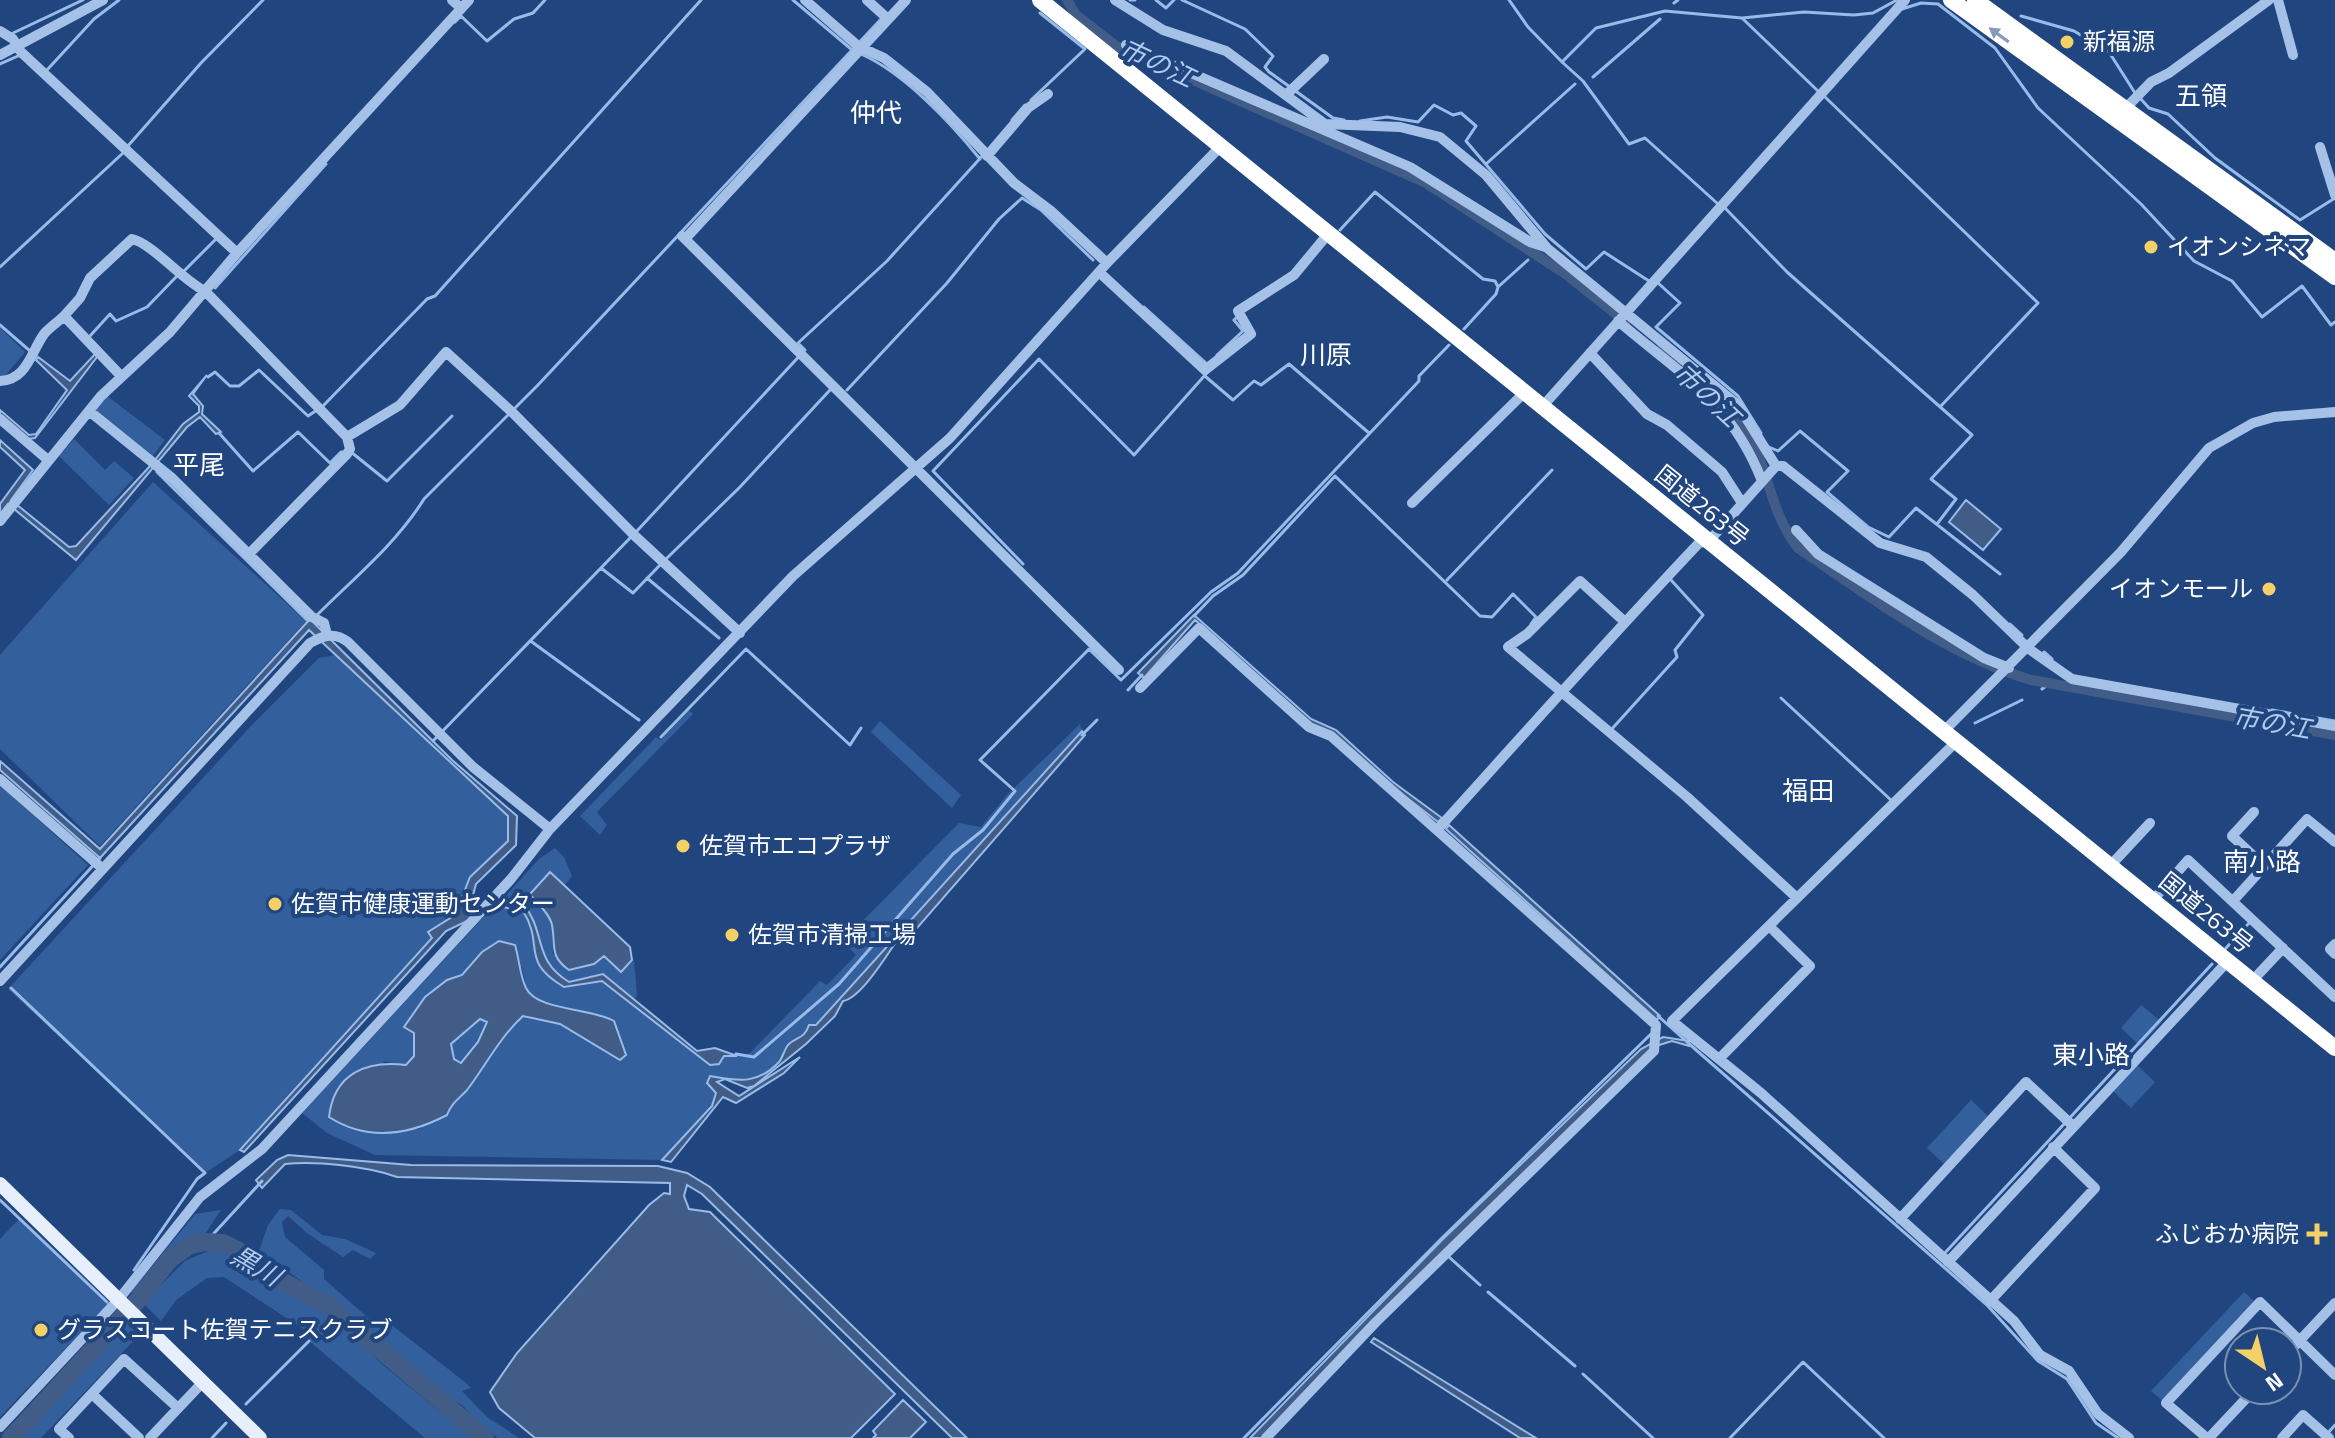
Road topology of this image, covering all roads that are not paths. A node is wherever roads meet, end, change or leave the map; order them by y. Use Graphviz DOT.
graph roads {
  1 [pos="103,0"];
  2 [pos="452,0"];
  3 [pos="805,0"];
  4 [pos="867,0"];
  5 [pos="906,0"];
  6 [pos="1040,0"];
  7 [pos="1115,0"];
  8 [pos="1951,0"];
  9 [pos="1975,0"];
  10 [pos="2269,0"];
  11 [pos="2278,0"];
  12 [pos="465,4"];
  13 [pos="1899,4"];
  14 [pos="884,16"];
  15 [pos="0,31"];
  16 [pos="18,45"];
  17 [pos="1126,45"];
  18 [pos="856,47"];
  19 [pos="0,55"];
  20 [pos="2293,55"];
  21 [pos="1324,59"];
  22 [pos="1290,91"];
  23 [pos="1048,94"];
  24 [pos="2124,110"];
  25 [pos="1221,146"];
  26 [pos="2320,147"];
  27 [pos="985,154"];
  28 [pos="2334,194"];
  29 [pos="1328,234"];
  30 [pos="1547,248"];
  31 [pos="237,253"];
  32 [pos="2335,261"];
  33 [pos="1107,263"];
  34 [pos="1099,272"];
  35 [pos="2335,277"];
  36 [pos="205,291"];
  37 [pos="1627,310"];
  38 [pos="64,316"];
  39 [pos="1618,321"];
  40 [pos="1590,353"];
  41 [pos="120,375"];
  42 [pos="5,381"];
  43 [pos="1525,392"];
  44 [pos="1542,407"];
  45 [pos="89,411"];
  46 [pos="2335,412"];
  47 [pos="0,419"];
  48 [pos="347,437"];
  49 [pos="48,460"];
  50 [pos="918,469"];
  51 [pos="1773,469"];
  52 [pos="1762,481"];
  53 [pos="1412,503"];
  54 [pos="1742,503"];
  55 [pos="0,521"];
  56 [pos="1796,530"];
  57 [pos="1709,541"];
  58 [pos="248,555"];
  59 [pos="1622,620"];
  60 [pos="740,633"];
  61 [pos="327,635"];
  62 [pos="2029,649"];
  63 [pos="2009,668"];
  64 [pos="1119,670"];
  65 [pos="1140,688"];
  66 [pos="1563,692"];
  67 [pos="2335,726"];
  68 [pos="1951,736"];
  69 [pos="0,779"];
  70 [pos="2254,812"];
  71 [pos="2150,823"];
  72 [pos="1442,825"];
  73 [pos="550,829"];
  74 [pos="2335,842"];
  75 [pos="98,865"];
  76 [pos="2110,866"];
  77 [pos="2264,866"];
  78 [pos="1794,895"];
  79 [pos="2153,900"];
  80 [pos="2233,901"];
  81 [pos="1769,926"];
  82 [pos="2335,944"];
  83 [pos="2283,948"];
  84 [pos="2335,954"];
  85 [pos="2228,961"];
  86 [pos="0,981"];
  87 [pos="2252,981"];
  88 [pos="2335,997"];
  89 [pos="2332,1041"];
  90 [pos="1719,1059"];
  91 [pos="2069,1122"];
  92 [pos="2053,1147"];
  93 [pos="0,1184"];
  94 [pos="1900,1219"];
  95 [pos="1944,1258"];
  96 [pos="119,1299"];
  97 [pos="1990,1301"];
  98 [pos="2335,1303"];
  99 [pos="2238,1326"];
  100 [pos="2287,1326"];
  101 [pos="2303,1338"];
  102 [pos="2223,1342"];
  103 [pos="2303,1346"];
  104 [pos="2335,1375"];
  105 [pos="203,1382"];
  106 [pos="92,1394"];
  107 [pos="2239,1406"];
  108 [pos="178,1408"];
  109 [pos="0,1427"];
  110 [pos="2329,1436"];
  111 [pos="69,1438"];
  112 [pos="139,1438"];
  113 [pos="150,1438"];
  114 [pos="260,1438"];
  115 [pos="1266,1438"];
  116 [pos="2129,1438"];
  117 [pos="2208,1438"];
  118 [pos="2282,1438"];
  1 -- 16 [label="street"];
  2 -- 12 [label="street"];
  3 -- 18 [label="street"];
  4 -- 14 [label="street"];
  5 -- 14 [label="street"];
  6 -- 25 [label="highway, 国道263号"];
  7 -- 22 [label="street"];
  35 -- 8 [label="highway, one-way"];
  9 -- 24 [label="highway"];
  10 -- 24 [label="street"];
  11 -- 20 [label="street"];
  12 -- 31 [label="street"];
  13 -- 37 [label="street"];
  14 -- 18 [label="street"];
  15 -- 16 [label="street"];
  16 -- 19 [label="street"];
  16 -- 31 [label="street"];
  17 -- 30 [label="street"];
  18 -- 27 [label="street"];
  18 -- 50 [label="street"];
  21 -- 22 [label="street"];
  22 -- 30 [label="street"];
  23 -- 27 [label="street"];
  24 -- 32 [label="highway"];
  25 -- 29 [label="highway, 国道263号"];
  25 -- 33 [label="street"];
  26 -- 28 [label="street"];
  27 -- 33 [label="street"];
  29 -- 34 [label="street"];
  29 -- 43 [label="highway, 国道263号"];
  30 -- 37 [label="street"];
  31 -- 36 [label="street"];
  33 -- 34 [label="street"];
  34 -- 50 [label="street"];
  36 -- 38 [label="street"];
  36 -- 41 [label="street"];
  36 -- 48 [label="street"];
  37 -- 39 [label="street"];
  37 -- 51 [label="street"];
  38 -- 41 [label="street"];
  38 -- 42 [label="street"];
  39 -- 40 [label="street"];
  39 -- 52 [label="street"];
  40 -- 44 [label="street"];
  40 -- 54 [label="street"];
  41 -- 45 [label="street"];
  43 -- 44 [label="highway, 国道263号"];
  43 -- 53 [label="street"];
  44 -- 57 [label="highway, 国道263号"];
  45 -- 49 [label="street"];
  45 -- 58 [label="street"];
  46 -- 62 [label="street"];
  47 -- 49 [label="street"];
  48 -- 58 [label="street"];
  48 -- 60 [label="street"];
  49 -- 55 [label="street"];
  50 -- 60 [label="street"];
  50 -- 64 [label="street"];
  51 -- 52 [label="street"];
  51 -- 62 [label="street"];
  52 -- 54 [label="street"];
  54 -- 57 [label="street"];
  56 -- 63 [label="street"];
  57 -- 59 [label="street"];
  57 -- 68 [label="highway, 国道263号"];
  58 -- 61 [label="street"];
  59 -- 66 [label="street"];
  59 -- 66 [label="street"];
  60 -- 73 [label="street"];
  61 -- 73 [label="street"];
  61 -- 75 [label="street"];
  62 -- 63 [label="street"];
  62 -- 67 [label="street"];
  63 -- 68 [label="street"];
  65 -- 72 [label="street"];
  66 -- 72 [label="street"];
  66 -- 78 [label="street"];
  68 -- 76 [label="highway, 国道263号"];
  68 -- 78 [label="street"];
  69 -- 75 [label="street"];
  70 -- 77 [label="street"];
  71 -- 76 [label="street"];
  72 -- 115 [label="street"];
  73 -- 96 [label="street"];
  74 -- 77 [label="street"];
  75 -- 86 [label="street"];
  76 -- 79 [label="highway, 国道263号"];
  77 -- 80 [label="street"];
  78 -- 81 [label="street"];
  79 -- 80 [label="street"];
  79 -- 85 [label="highway, 国道263号"];
  80 -- 83 [label="street"];
  81 -- 90 [label="street"];
  81 -- 90 [label="street"];
  82 -- 84 [label="street"];
  83 -- 87 [label="street"];
  83 -- 88 [label="street"];
  85 -- 87 [label="highway, 国道263号"];
  85 -- 91 [label="street"];
  87 -- 89 [label="highway, 国道263号"];
  90 -- 94 [label="street"];
  91 -- 92 [label="street"];
  91 -- 94 [label="street"];
  92 -- 95 [label="street"];
  92 -- 97 [label="street"];
  93 -- 96 [label="main road"];
  94 -- 95 [label="street"];
  95 -- 97 [label="street"];
  96 -- 105 [label="main road"];
  96 -- 109 [label="street"];
  97 -- 116 [label="street"];
  98 -- 101 [label="street"];
  99 -- 100 [label="street"];
  102 -- 117 [label="street"];
  103 -- 104 [label="street"];
  105 -- 108 [label="street"];
  105 -- 114 [label="main road"];
  106 -- 108 [label="street"];
  106 -- 111 [label="street"];
  106 -- 112 [label="street"];
  107 -- 117 [label="street"];
  108 -- 113 [label="street"];
  110 -- 118 [label="street"];
}
